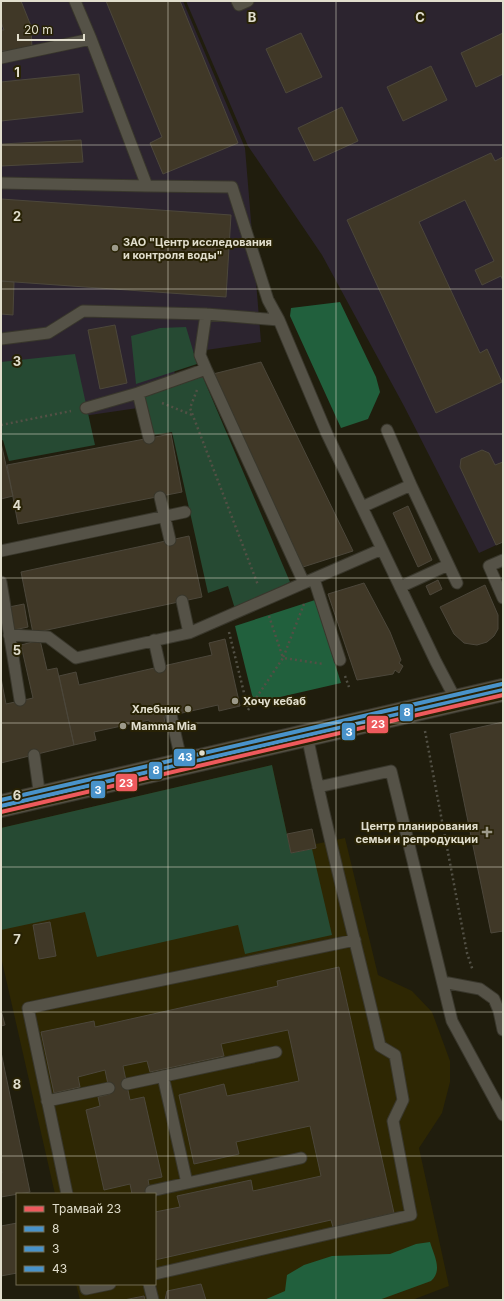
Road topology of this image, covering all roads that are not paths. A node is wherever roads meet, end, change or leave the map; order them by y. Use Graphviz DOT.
graph roads {
  1 [pos="75,1"];
  2 [pos="237,1"];
  3 [pos="248,1"];
  4 [pos="91,39"];
  5 [pos="1,58"];
  6 [pos="1,183"];
  7 [pos="147,186"];
  8 [pos="206,314"];
  9 [pos="279,320"];
  10 [pos="1,339"];
  11 [pos="206,369"];
  12 [pos="138,393"];
  13 [pos="86,408"];
  14 [pos="387,430"];
  15 [pos="149,438"];
  16 [pos="411,485"];
  17 [pos="160,497"];
  18 [pos="362,507"];
  19 [pos="185,512"];
  20 [pos="164,517"];
  21 [pos="170,540"];
  22 [pos="382,549"];
  23 [pos="1,551"];
  24 [pos="503,560"];
  25 [pos="448,565"];
  26 [pos="309,581"];
  27 [pos="1,582"];
  28 [pos="457,583"];
  29 [pos="400,587"];
  30 [pos="503,598"];
  31 [pos="182,601"];
  32 [pos="189,633"];
  33 [pos="9,635"];
  34 [pos="154,640"];
  35 [pos="340,660"];
  36 [pos="160,667"];
  37 [pos="503,690"];
  38 [pos="20,700"];
  39 [pos="457,702"];
  40 [pos="171,715"];
  41 [pos="307,735"];
  42 [pos="34,755"];
  43 [pos="182,764"];
  44 [pos="318,787"];
  45 [pos="40,797"];
  46 [pos="1,806"];
  47 [pos="355,940"];
  48 [pos="443,982"];
  49 [pos="503,1030"];
  50 [pos="276,1052"];
  51 [pos="163,1076"];
  52 [pos="127,1084"];
  53 [pos="108,1088"];
  54 [pos="47,1101"];
  55 [pos="503,1115"];
  56 [pos="300,1158"];
  57 [pos="187,1183"];
  58 [pos="151,1191"];
  59 [pos="67,1193"];
  60 [pos="156,1274"];
  61 [pos="85,1285"];
  62 [pos="105,1285"];
  63 [pos="149,1285"];
  64 [pos="153,1300"];
  1 -- 4 [label="lane"];
  2 -- 3 [label="lane"];
  4 -- 5 [label="lane"];
  4 -- 7 [label="lane"];
  6 -- 7 [label="lane"];
  7 -- 9 [label="lane"];
  8 -- 9 [label="lane"];
  8 -- 10 [label="lane"];
  8 -- 11 [label="lane"];
  9 -- 18 [label="lane"];
  11 -- 12 [label="lane"];
  11 -- 26 [label="lane"];
  12 -- 13 [label="lane"];
  12 -- 15 [label="lane"];
  14 -- 16 [label="lane"];
  16 -- 18 [label="lane"];
  16 -- 25 [label="lane"];
  17 -- 20 [label="lane"];
  18 -- 22 [label="lane"];
  19 -- 20 [label="lane"];
  20 -- 21 [label="lane"];
  20 -- 23 [label="lane"];
  22 -- 26 [label="lane"];
  22 -- 29 [label="lane"];
  24 -- 30 [label="lane"];
  25 -- 28 [label="lane"];
  25 -- 29 [label="lane"];
  26 -- 32 [label="lane"];
  26 -- 35 [label="lane"];
  27 -- 33 [label="lane"];
  29 -- 39 [label="lane"];
  31 -- 32 [label="lane"];
  32 -- 34 [label="lane"];
  33 -- 34 [label="lane"];
  33 -- 38 [label="lane"];
  34 -- 36 [label="lane"];
  37 -- 39 [label="main road"];
  39 -- 41 [label="main road"];
  40 -- 43 [label="lane"];
  41 -- 43 [label="main road"];
  41 -- 44 [label="lane"];
  42 -- 45 [label="lane"];
  43 -- 45 [label="main road"];
  44 -- 47 [label="lane"];
  44 -- 48 [label="lane"];
  45 -- 46 [label="main road"];
  47 -- 54 [label="lane"];
  47 -- 60 [label="lane"];
  48 -- 49 [label="lane"];
  48 -- 55 [label="lane"];
  50 -- 51 [label="lane"];
  51 -- 52 [label="lane"];
  51 -- 57 [label="lane"];
  53 -- 54 [label="lane"];
  54 -- 59 [label="lane"];
  56 -- 57 [label="lane"];
  57 -- 58 [label="lane"];
  61 -- 62 [label="lane"];
  63 -- 64 [label="lane"];
}
